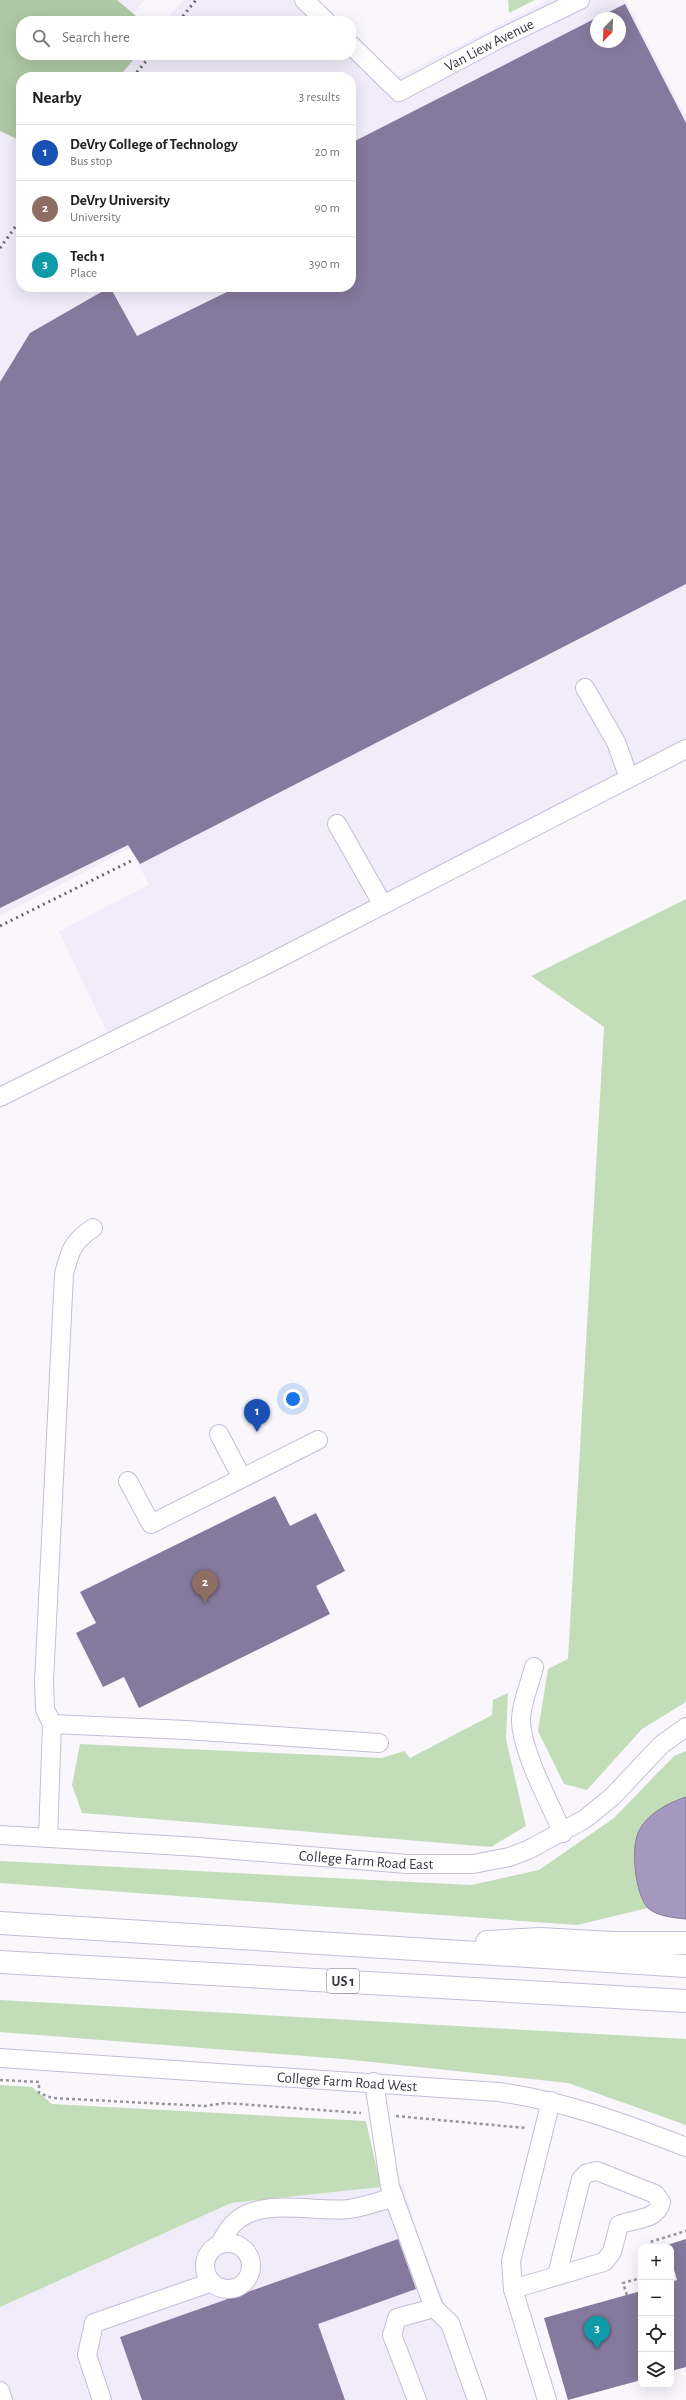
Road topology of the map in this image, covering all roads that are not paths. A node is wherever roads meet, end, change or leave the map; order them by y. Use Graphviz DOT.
graph roads {
  1 [pos="304,0"];
  2 [pos="572,5"];
  3 [pos="321,16"];
  4 [pos="356,50"];
  5 [pos="585,688"];
  6 [pos="686,749"];
  7 [pos="629,778"];
  8 [pos="337,824"];
  9 [pos="383,905"];
  10 [pos="0,1097"];
  11 [pos="93,1228"];
  12 [pos="219,1434"];
  13 [pos="318,1440"];
  14 [pos="242,1478"];
  15 [pos="128,1481"];
  16 [pos="534,1667"];
  17 [pos="52,1724"];
  18 [pos="686,1727"];
  19 [pos="379,1743"];
  20 [pos="563,1833"];
  21 [pos="0,1835"];
  22 [pos="48,1838"];
  23 [pos="0,1924"];
  24 [pos="686,1943"];
  25 [pos="393,1948"];
  26 [pos="0,1962"];
  27 [pos="686,1966"];
  28 [pos="686,2001"];
  29 [pos="0,2058"];
  30 [pos="374,2082"];
  31 [pos="552,2101"];
  32 [pos="686,2147"];
  33 [pos="394,2197"];
  34 [pos="220,2244"];
  35 [pos="557,2275"];
  36 [pos="212,2282"];
  37 [pos="513,2289"];
  38 [pos="434,2308"];
  39 [pos="0,2391"];
  40 [pos="3,2400"];
  41 [pos="102,2400"];
  42 [pos="417,2400"];
  43 [pos="477,2400"];
  44 [pos="547,2400"];
  1 -- 3 [label="street"];
  2 -- 4 [label="street, Van Liew Avenue"];
  5 -- 7 [label="street"];
  6 -- 7 [label="street"];
  7 -- 9 [label="street"];
  8 -- 9 [label="street"];
  9 -- 10 [label="street"];
  11 -- 17 [label="street"];
  12 -- 14 [label="street"];
  13 -- 14 [label="street"];
  14 -- 15 [label="street"];
  16 -- 20 [label="street"];
  17 -- 19 [label="street"];
  17 -- 22 [label="street"];
  18 -- 20 [label="street, College Farm Road East"];
  20 -- 22 [label="street, College Farm Road East"];
  21 -- 22 [label="street, College Farm Road East"];
  23 -- 25 [label="highway"];
  24 -- 25 [label="highway"];
  25 -- 27 [label="highway"];
  26 -- 28 [label="highway, US 1"];
  29 -- 30 [label="street, College Farm Road West"];
  30 -- 31 [label="street, College Farm Road West"];
  30 -- 33 [label="street"];
  31 -- 32 [label="street, College Farm Road West"];
  31 -- 37 [label="street"];
  33 -- 34 [label="street"];
  33 -- 38 [label="street"];
  34 -- 36 [label="street"];
  34 -- 36 [label="street"];
  35 -- 35 [label="street"];
  35 -- 37 [label="street"];
  36 -- 41 [label="street"];
  37 -- 44 [label="street"];
  38 -- 42 [label="street"];
  38 -- 43 [label="street"];
  39 -- 40 [label="street"];
}
